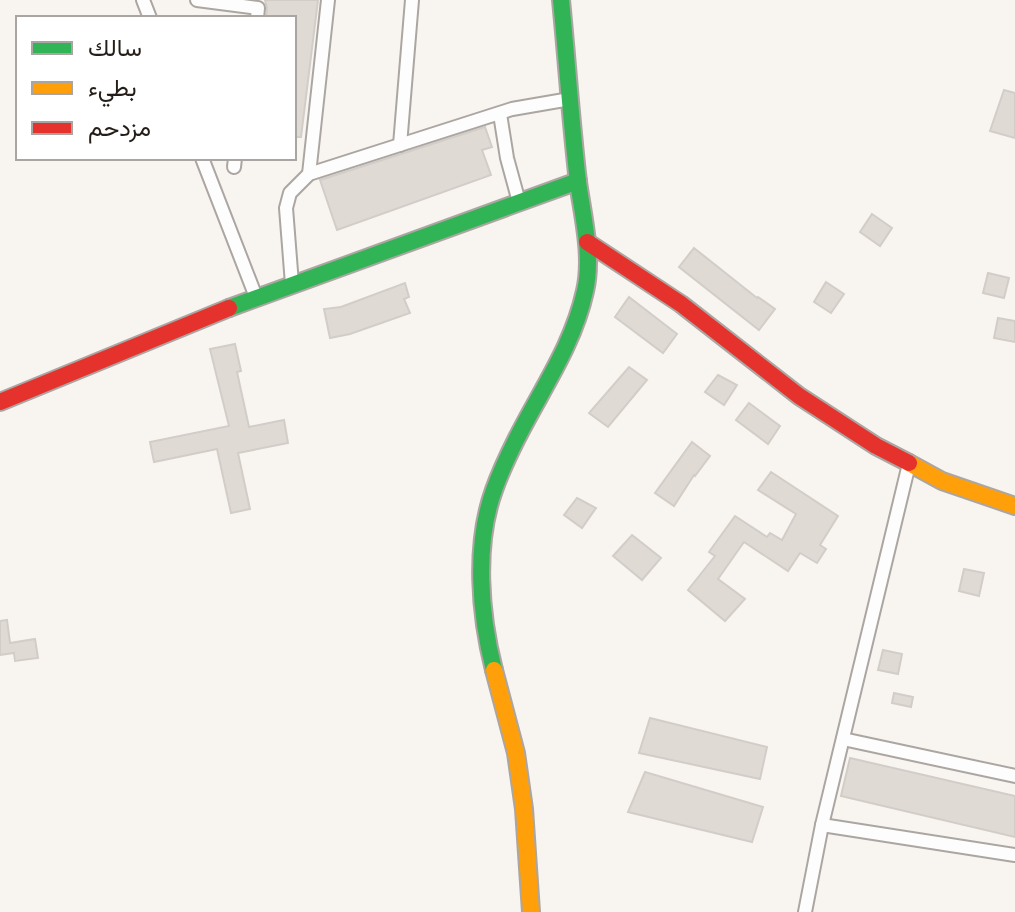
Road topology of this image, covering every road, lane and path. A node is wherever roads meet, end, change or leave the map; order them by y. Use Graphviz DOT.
graph roads {
  1 [pos="197,0"];
  2 [pos="328,0"];
  3 [pos="412,0"];
  4 [pos="561,0"];
  5 [pos="258,9"];
  6 [pos="570,99"];
  7 [pos="500,114"];
  8 [pos="400,145"];
  9 [pos="203,160"];
  10 [pos="309,174"];
  11 [pos="578,181"];
  12 [pos="519,202"];
  13 [pos="587,242"];
  14 [pos="292,284"];
  15 [pos="256,297"];
  16 [pos="0,402"];
  17 [pos="909,464"];
  18 [pos="1015,506"];
  19 [pos="843,739"];
  20 [pos="1015,776"];
  21 [pos="822,825"];
  22 [pos="1015,855"];
  23 [pos="531,912"];
  24 [pos="805,912"];
  1 -- 5 [label="street"];
  2 -- 10 [label="street"];
  3 -- 8 [label="street"];
  4 -- 6 [label="street"];
  6 -- 7 [label="street"];
  6 -- 11 [label="street"];
  7 -- 8 [label="street"];
  7 -- 12 [label="street"];
  8 -- 10 [label="street"];
  9 -- 15 [label="street"];
  10 -- 14 [label="street"];
  11 -- 12 [label="street"];
  11 -- 13 [label="street"];
  12 -- 14 [label="street"];
  13 -- 17 [label="street"];
  13 -- 23 [label="street"];
  14 -- 15 [label="street"];
  15 -- 16 [label="street"];
  17 -- 18 [label="street"];
  17 -- 19 [label="street"];
  19 -- 20 [label="street"];
  19 -- 21 [label="street"];
  21 -- 22 [label="street"];
  21 -- 24 [label="street"];
}
